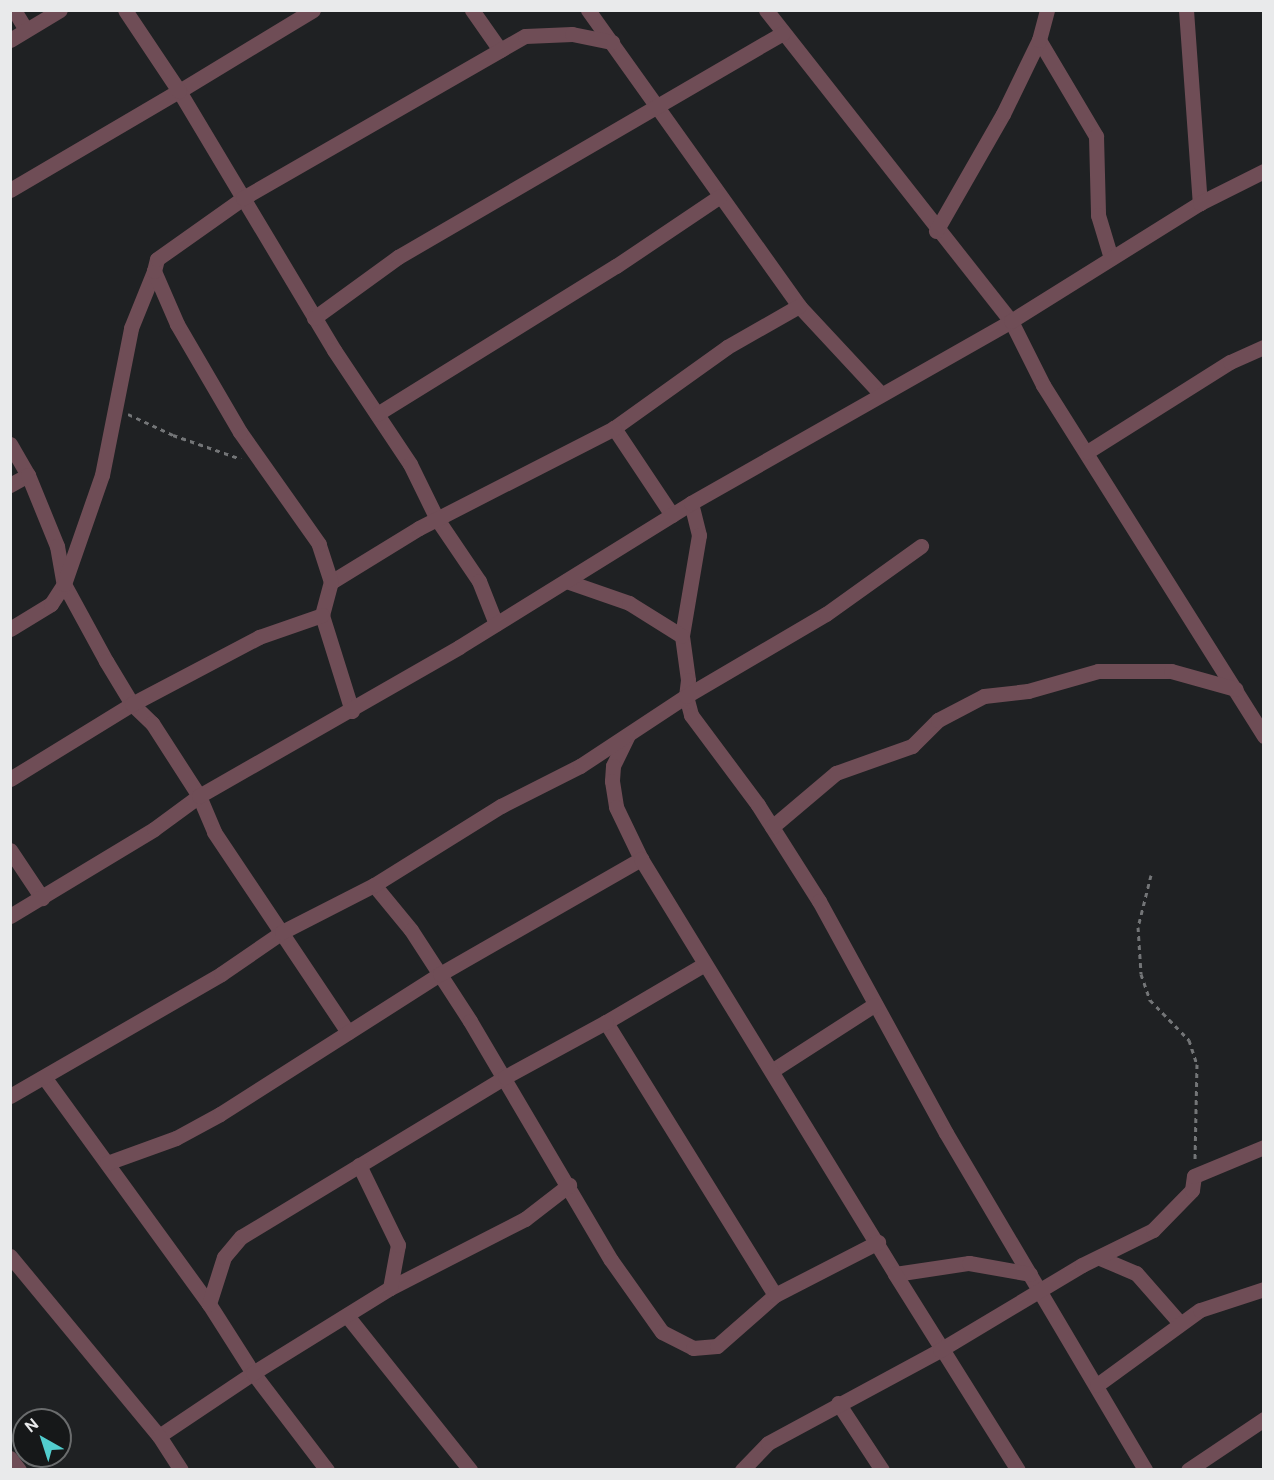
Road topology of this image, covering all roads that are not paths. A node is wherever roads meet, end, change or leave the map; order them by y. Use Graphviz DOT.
graph roads {
  1 [pos="14,10"];
  2 [pos="60,10"];
  3 [pos="125,10"];
  4 [pos="314,10"];
  5 [pos="472,10"];
  6 [pos="588,10"];
  7 [pos="766,10"];
  8 [pos="1047,10"];
  9 [pos="1186,10"];
  10 [pos="26,30"];
  11 [pos="783,33"];
  12 [pos="10,40"];
  13 [pos="1039,40"];
  14 [pos="612,42"];
  15 [pos="500,50"];
  16 [pos="179,91"];
  17 [pos="654,106"];
  18 [pos="1263,171"];
  19 [pos="10,190"];
  20 [pos="720,196"];
  21 [pos="243,198"];
  22 [pos="1200,203"];
  23 [pos="936,231"];
  24 [pos="1111,258"];
  25 [pos="154,271"];
  26 [pos="799,306"];
  27 [pos="314,318"];
  28 [pos="1011,321"];
  29 [pos="1263,347"];
  30 [pos="881,393"];
  31 [pos="377,414"];
  32 [pos="614,428"];
  33 [pos="10,444"];
  34 [pos="1087,452"];
  35 [pos="28,475"];
  36 [pos="10,485"];
  37 [pos="691,503"];
  38 [pos="672,515"];
  39 [pos="437,519"];
  40 [pos="921,546"];
  41 [pos="567,581"];
  42 [pos="331,582"];
  43 [pos="64,584"];
  44 [pos="322,615"];
  45 [pos="496,624"];
  46 [pos="10,629"];
  47 [pos="682,636"];
  48 [pos="1236,689"];
  49 [pos="686,696"];
  50 [pos="132,704"];
  51 [pos="352,711"];
  52 [pos="628,735"];
  53 [pos="1263,736"];
  54 [pos="10,779"];
  55 [pos="199,796"];
  56 [pos="772,827"];
  57 [pos="10,850"];
  58 [pos="641,859"];
  59 [pos="374,885"];
  60 [pos="42,898"];
  61 [pos="10,916"];
  62 [pos="282,932"];
  63 [pos="704,965"];
  64 [pos="440,974"];
  65 [pos="874,1005"];
  66 [pos="606,1022"];
  67 [pos="348,1032"];
  68 [pos="773,1070"];
  69 [pos="44,1077"];
  70 [pos="505,1077"];
  71 [pos="10,1096"];
  72 [pos="1263,1147"];
  73 [pos="107,1163"];
  74 [pos="359,1165"];
  75 [pos="569,1185"];
  76 [pos="878,1242"];
  77 [pos="10,1256"];
  78 [pos="1100,1258"];
  79 [pos="896,1274"];
  80 [pos="1030,1275"];
  81 [pos="390,1288"];
  82 [pos="1263,1289"];
  83 [pos="1039,1290"];
  84 [pos="775,1295"];
  85 [pos="209,1304"];
  86 [pos="348,1317"];
  87 [pos="1179,1323"];
  88 [pos="940,1350"];
  89 [pos="253,1373"];
  90 [pos="1097,1385"];
  91 [pos="838,1403"];
  92 [pos="1263,1419"];
  93 [pos="159,1436"];
  94 [pos="10,1458"];
  95 [pos="19,1470"];
  96 [pos="181,1470"];
  97 [pos="327,1470"];
  98 [pos="470,1470"];
  99 [pos="742,1470"];
  100 [pos="882,1470"];
  101 [pos="1018,1470"];
  102 [pos="1145,1470"];
  103 [pos="1188,1470"];
  1 -- 10 [label="street"];
  2 -- 10 [label="street"];
  3 -- 16 [label="street"];
  4 -- 16 [label="street"];
  5 -- 15 [label="street"];
  6 -- 14 [label="street"];
  7 -- 11 [label="street"];
  8 -- 13 [label="street"];
  9 -- 22 [label="street"];
  10 -- 12 [label="street"];
  11 -- 17 [label="street"];
  11 -- 23 [label="street"];
  13 -- 23 [label="street"];
  13 -- 24 [label="street"];
  14 -- 15 [label="street"];
  14 -- 17 [label="street"];
  15 -- 21 [label="street"];
  16 -- 19 [label="street"];
  16 -- 21 [label="street"];
  17 -- 20 [label="street"];
  17 -- 27 [label="street"];
  18 -- 22 [label="street"];
  20 -- 26 [label="street"];
  20 -- 31 [label="street"];
  21 -- 25 [label="street"];
  21 -- 27 [label="street"];
  22 -- 24 [label="street"];
  23 -- 28 [label="street"];
  24 -- 28 [label="street"];
  25 -- 42 [label="street"];
  25 -- 43 [label="street"];
  26 -- 30 [label="street"];
  26 -- 32 [label="street"];
  27 -- 31 [label="street"];
  28 -- 30 [label="street"];
  28 -- 34 [label="street"];
  29 -- 34 [label="street"];
  30 -- 37 [label="street"];
  31 -- 39 [label="street"];
  32 -- 38 [label="street"];
  32 -- 39 [label="street"];
  33 -- 35 [label="street"];
  34 -- 48 [label="street"];
  35 -- 36 [label="street"];
  35 -- 43 [label="street"];
  37 -- 38 [label="street"];
  37 -- 47 [label="street"];
  38 -- 41 [label="street"];
  39 -- 42 [label="street"];
  39 -- 45 [label="street"];
  40 -- 49 [label="street"];
  41 -- 45 [label="street"];
  41 -- 47 [label="street"];
  42 -- 44 [label="street"];
  43 -- 46 [label="street"];
  43 -- 50 [label="street"];
  44 -- 50 [label="street"];
  44 -- 51 [label="street"];
  45 -- 51 [label="street"];
  47 -- 49 [label="street"];
  48 -- 53 [label="street"];
  48 -- 56 [label="street"];
  49 -- 52 [label="street"];
  49 -- 56 [label="street"];
  50 -- 54 [label="street"];
  50 -- 55 [label="street"];
  51 -- 55 [label="street"];
  52 -- 58 [label="street"];
  52 -- 59 [label="street"];
  55 -- 60 [label="street"];
  55 -- 62 [label="street"];
  56 -- 65 [label="street"];
  57 -- 60 [label="street"];
  58 -- 63 [label="street"];
  58 -- 64 [label="street"];
  59 -- 62 [label="street"];
  59 -- 64 [label="street"];
  60 -- 61 [label="street"];
  62 -- 67 [label="street"];
  62 -- 69 [label="street"];
  63 -- 66 [label="street"];
  63 -- 68 [label="street"];
  64 -- 67 [label="street"];
  64 -- 70 [label="street"];
  65 -- 68 [label="street"];
  65 -- 80 [label="street"];
  66 -- 70 [label="street"];
  66 -- 84 [label="street"];
  67 -- 73 [label="street"];
  68 -- 76 [label="street"];
  69 -- 71 [label="street"];
  69 -- 73 [label="street"];
  70 -- 74 [label="street"];
  70 -- 75 [label="street"];
  72 -- 78 [label="street"];
  73 -- 85 [label="street"];
  74 -- 81 [label="street"];
  74 -- 85 [label="street"];
  75 -- 81 [label="street"];
  75 -- 84 [label="street"];
  76 -- 79 [label="street"];
  76 -- 84 [label="street"];
  77 -- 93 [label="street"];
  78 -- 83 [label="street"];
  78 -- 87 [label="street"];
  79 -- 80 [label="street"];
  79 -- 88 [label="street"];
  80 -- 83 [label="street"];
  81 -- 86 [label="street"];
  82 -- 87 [label="street"];
  83 -- 88 [label="street"];
  83 -- 90 [label="street"];
  85 -- 89 [label="street"];
  86 -- 89 [label="street"];
  86 -- 98 [label="street"];
  87 -- 90 [label="street"];
  88 -- 91 [label="street"];
  88 -- 101 [label="street"];
  89 -- 93 [label="street"];
  89 -- 97 [label="street"];
  90 -- 102 [label="street"];
  91 -- 99 [label="street"];
  91 -- 100 [label="street"];
  92 -- 103 [label="street"];
  93 -- 96 [label="street"];
  94 -- 95 [label="street"];
}
